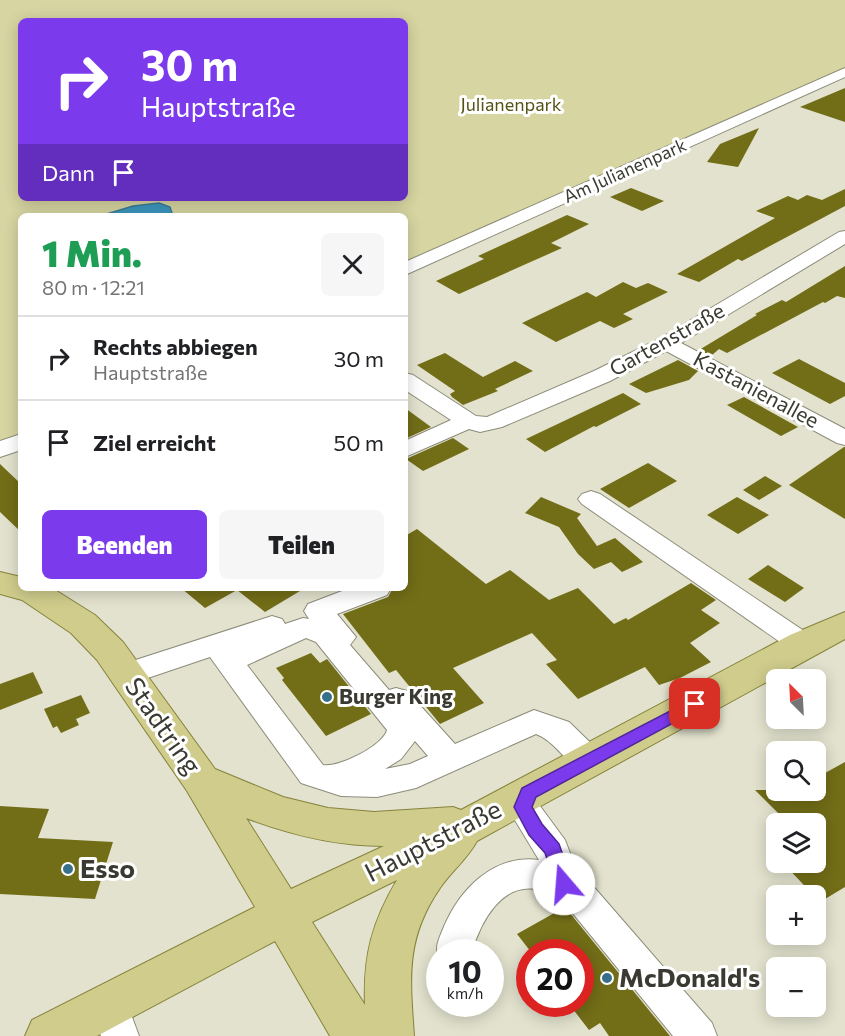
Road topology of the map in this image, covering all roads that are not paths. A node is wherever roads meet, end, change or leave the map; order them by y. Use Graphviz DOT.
graph roads {
  1 [pos="845,72"];
  2 [pos="845,236"];
  3 [pos="408,268"];
  4 [pos="666,343"];
  5 [pos="408,382"];
  6 [pos="474,423"];
  7 [pos="845,438"];
  8 [pos="408,449"];
  9 [pos="591,499"];
  10 [pos="0,583"];
  11 [pos="18,588"];
  12 [pos="30,591"];
  13 [pos="369,591"];
  14 [pos="318,611"];
  15 [pos="845,624"];
  16 [pos="803,644"];
  17 [pos="222,653"];
  18 [pos="128,674"];
  19 [pos="450,760"];
  20 [pos="589,761"];
  21 [pos="317,776"];
  22 [pos="201,780"];
  23 [pos="529,793"];
  24 [pos="472,823"];
  25 [pos="564,884"];
  26 [pos="282,915"];
  27 [pos="457,939"];
  28 [pos="114,1020"];
  29 [pos="49,1036"];
  30 [pos="357,1036"];
  31 [pos="390,1036"];
  32 [pos="698,1036"];
  1 -- 3 [label="street, Am Julianenpark"];
  2 -- 4 [label="street, Gartenstraße"];
  4 -- 6 [label="street, Gartenstraße"];
  4 -- 7 [label="street, Kastanienallee"];
  5 -- 6 [label="street"];
  6 -- 8 [label="street, Gartenstraße"];
  9 -- 16 [label="street"];
  10 -- 11 [label="main road, Stadtring"];
  12 -- 18 [label="main road, Stadtring"];
  13 -- 14 [label="street"];
  14 -- 17 [label="street"];
  14 -- 19 [label="street"];
  15 -- 16 [label="main road, Hauptstraße"];
  16 -- 20 [label="main road, Hauptstraße"];
  17 -- 18 [label="street"];
  17 -- 21 [label="street"];
  17 -- 21 [label="street"];
  18 -- 22 [label="main road, Stadtring"];
  19 -- 20 [label="street"];
  19 -- 21 [label="street"];
  20 -- 23 [label="main road, Hauptstraße"];
  22 -- 24 [label="main road"];
  22 -- 26 [label="main road, Stadtring"];
  23 -- 24 [label="main road, Hauptstraße"];
  23 -- 25 [label="street"];
  24 -- 26 [label="main road, Hauptstraße"];
  24 -- 31 [label="main road"];
  25 -- 27 [label="street"];
  25 -- 32 [label="street"];
  26 -- 28 [label="main road, Hauptstraße"];
  26 -- 30 [label="main road, Stadtring"];
  28 -- 29 [label="main road, Hauptstraße"];
}
